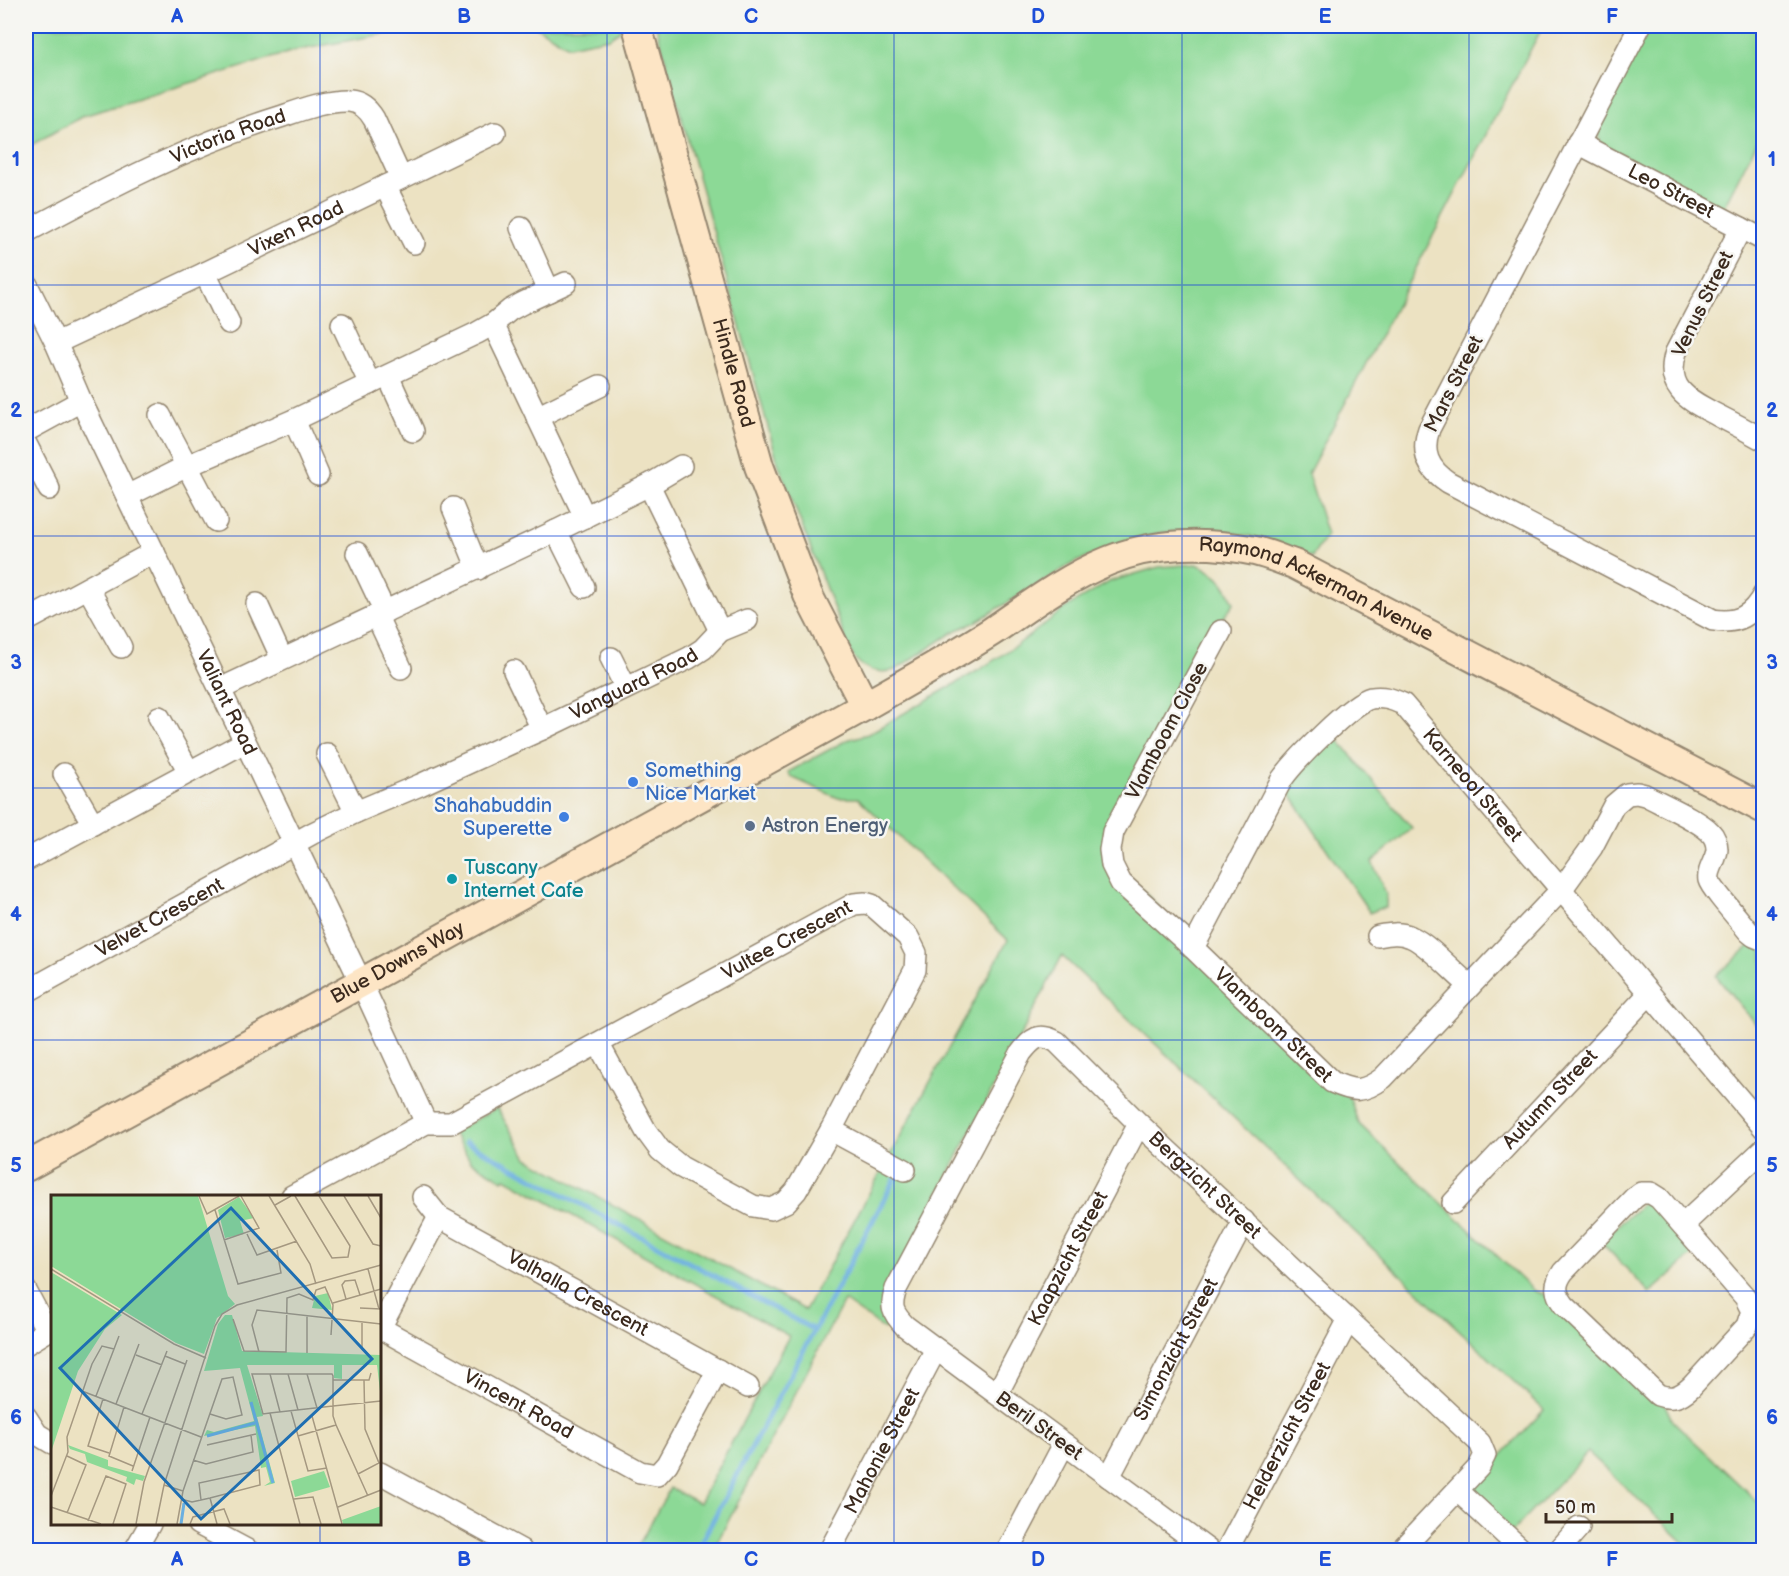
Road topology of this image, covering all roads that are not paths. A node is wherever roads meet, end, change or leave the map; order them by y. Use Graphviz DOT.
graph roads {
  1 [pos="637,26"];
  2 [pos="1640,26"];
  3 [pos="495,133"];
  4 [pos="1578,143"];
  5 [pos="393,182"];
  6 [pos="521,228"];
  7 [pos="1741,228"];
  8 [pos="26,232"];
  9 [pos="1764,240"];
  10 [pos="414,243"];
  11 [pos="205,273"];
  12 [pos="26,283"];
  13 [pos="229,323"];
  14 [pos="342,324"];
  15 [pos="493,324"];
  16 [pos="56,343"];
  17 [pos="379,380"];
  18 [pos="600,386"];
  19 [pos="81,401"];
  20 [pos="160,415"];
  21 [pos="537,417"];
  22 [pos="294,420"];
  23 [pos="26,431"];
  24 [pos="413,431"];
  25 [pos="1764,440"];
  26 [pos="26,444"];
  27 [pos="188,466"];
  28 [pos="681,466"];
  29 [pos="318,475"];
  30 [pos="649,484"];
  31 [pos="49,489"];
  32 [pos="127,496"];
  33 [pos="453,508"];
  34 [pos="585,517"];
  35 [pos="216,521"];
  36 [pos="556,531"];
  37 [pos="154,552"];
  38 [pos="357,553"];
  39 [pos="478,569"];
  40 [pos="584,586"];
  41 [pos="88,588"];
  42 [pos="1764,594"];
  43 [pos="257,604"];
  44 [pos="381,614"];
  45 [pos="747,620"];
  46 [pos="26,621"];
  47 [pos="720,631"];
  48 [pos="1221,631"];
  49 [pos="121,646"];
  50 [pos="611,658"];
  51 [pos="282,659"];
  52 [pos="401,668"];
  53 [pos="514,671"];
  54 [pos="220,688"];
  55 [pos="626,688"];
  56 [pos="866,706"];
  57 [pos="159,717"];
  58 [pos="542,729"];
  59 [pos="245,742"];
  60 [pos="327,754"];
  61 [pos="189,772"];
  62 [pos="64,774"];
  63 [pos="1764,809"];
  64 [pos="356,812"];
  65 [pos="93,824"];
  66 [pos="1113,832"];
  67 [pos="294,843"];
  68 [pos="26,860"];
  69 [pos="1561,890"];
  70 [pos="1378,936"];
  71 [pos="1764,940"];
  72 [pos="1193,948"];
  73 [pos="362,982"];
  74 [pos="1470,986"];
  75 [pos="26,992"];
  76 [pos="1649,994"];
  77 [pos="598,1043"];
  78 [pos="426,1123"];
  79 [pos="1139,1124"];
  80 [pos="1764,1128"];
  81 [pos="831,1130"];
  82 [pos="1764,1149"];
  83 [pos="26,1167"];
  84 [pos="904,1170"];
  85 [pos="296,1195"];
  86 [pos="423,1197"];
  87 [pos="1452,1203"];
  88 [pos="439,1217"];
  89 [pos="1244,1221"];
  90 [pos="1683,1225"];
  91 [pos="896,1289"];
  92 [pos="26,1291"];
  93 [pos="1348,1321"];
  94 [pos="381,1326"];
  95 [pos="50,1329"];
  96 [pos="381,1329"];
  97 [pos="26,1344"];
  98 [pos="936,1349"];
  99 [pos="718,1370"];
  100 [pos="748,1387"];
  101 [pos="997,1394"];
  102 [pos="26,1417"];
  103 [pos="51,1442"];
  104 [pos="1064,1444"];
  105 [pos="381,1474"];
  106 [pos="1109,1477"];
  107 [pos="1458,1491"];
  108 [pos="149,1525"];
  109 [pos="200,1525"];
  110 [pos="1579,1527"];
  111 [pos="135,1551"];
  112 [pos="247,1551"];
  113 [pos="521,1551"];
  114 [pos="830,1551"];
  115 [pos="1008,1551"];
  116 [pos="1208,1551"];
  117 [pos="1227,1551"];
  118 [pos="1401,1551"];
  119 [pos="1522,1551"];
  120 [pos="1559,1551"];
  1 -- 56 [label="street, Hindle Road"];
  2 -- 4 [label="street, Mars Street"];
  3 -- 5 [label="street, Vixen Road"];
  4 -- 7 [label="street, Leo Street"];
  4 -- 42 [label="street, Mars Street"];
  5 -- 8 [label="street, Victoria Road"];
  5 -- 10 [label="street"];
  5 -- 11 [label="street, Vixen Road"];
  6 -- 15 [label="street"];
  7 -- 9 [label="street, Leo Street"];
  7 -- 25 [label="street, Venus Street"];
  11 -- 13 [label="street"];
  11 -- 16 [label="street, Vixen Road"];
  12 -- 16 [label="street, Valiant Road"];
  14 -- 17 [label="street"];
  15 -- 17 [label="street"];
  15 -- 21 [label="street"];
  16 -- 19 [label="street, Valiant Road"];
  17 -- 22 [label="street"];
  17 -- 24 [label="street"];
  18 -- 21 [label="street"];
  19 -- 23 [label="street"];
  19 -- 32 [label="street, Valiant Road"];
  20 -- 27 [label="street"];
  21 -- 34 [label="street"];
  22 -- 27 [label="street"];
  22 -- 29 [label="street"];
  26 -- 31 [label="street"];
  27 -- 32 [label="street"];
  27 -- 35 [label="street"];
  28 -- 30 [label="street"];
  30 -- 34 [label="street"];
  30 -- 47 [label="street"];
  32 -- 37 [label="street, Valiant Road"];
  33 -- 39 [label="street"];
  34 -- 36 [label="street"];
  36 -- 39 [label="street"];
  36 -- 40 [label="street"];
  37 -- 41 [label="street"];
  37 -- 54 [label="street, Valiant Road"];
  38 -- 44 [label="street"];
  39 -- 44 [label="street"];
  41 -- 46 [label="street"];
  41 -- 49 [label="street"];
  43 -- 51 [label="street"];
  44 -- 51 [label="street"];
  44 -- 52 [label="street"];
  45 -- 47 [label="street, Vanguard Road"];
  47 -- 55 [label="street, Vanguard Road"];
  48 -- 66 [label="street, Vlamboom Close"];
  50 -- 55 [label="street"];
  51 -- 54 [label="street"];
  53 -- 58 [label="street"];
  54 -- 59 [label="street, Valiant Road"];
  55 -- 58 [label="street, Vanguard Road"];
  56 -- 63 [label="street, Raymond Ackerman Avenue"];
  56 -- 73 [label="street, Blue Downs Way"];
  57 -- 61 [label="street"];
  58 -- 64 [label="street, Vanguard Road"];
  59 -- 61 [label="street"];
  59 -- 67 [label="street, Valiant Road"];
  60 -- 64 [label="street"];
  61 -- 65 [label="street"];
  62 -- 65 [label="street"];
  64 -- 67 [label="street, Vanguard Road"];
  65 -- 68 [label="street"];
  66 -- 72 [label="street, Vlamboom Street"];
  67 -- 73 [label="street, Valiant Road"];
  67 -- 75 [label="street, Velvet Crescent"];
  69 -- 71 [label="street, Vlamboom Street"];
  69 -- 72 [label="street, Karneool Street"];
  69 -- 74 [label="street, Vlamboom Street"];
  69 -- 76 [label="street, Karneool Street"];
  70 -- 74 [label="street"];
  72 -- 74 [label="street, Vlamboom Street"];
  73 -- 78 [label="street, Valiant Road"];
  73 -- 83 [label="street, Blue Downs Way"];
  76 -- 80 [label="street, Karneool Street"];
  76 -- 87 [label="street, Autumn Street"];
  77 -- 78 [label="street, Vultee Crescent"];
  77 -- 81 [label="street, Vultee Crescent"];
  77 -- 81 [label="street, Vultee Crescent"];
  78 -- 85 [label="street"];
  79 -- 89 [label="street, Bergzicht Street"];
  79 -- 91 [label="street, Bergzicht Street"];
  79 -- 101 [label="street, Kaapzicht Street"];
  81 -- 84 [label="street"];
  82 -- 90 [label="street"];
  86 -- 88 [label="street, Valhalla Crescent"];
  88 -- 94 [label="street"];
  88 -- 99 [label="street, Valhalla Crescent"];
  89 -- 93 [label="street, Bergzicht Street"];
  89 -- 106 [label="street, Simonzicht Street"];
  90 -- 90 [label="street"];
  91 -- 98 [label="street, Beril Street"];
  92 -- 95 [label="street"];
  93 -- 107 [label="street, Bergzicht Street"];
  93 -- 117 [label="street, Helderzicht Street"];
  95 -- 97 [label="street"];
  96 -- 99 [label="street, Vincent Road"];
  98 -- 101 [label="street, Beril Street"];
  98 -- 114 [label="street, Mahonie Street"];
  99 -- 100 [label="street, Valhalla Crescent"];
  101 -- 104 [label="street, Beril Street"];
  102 -- 103 [label="street"];
  104 -- 106 [label="street, Beril Street"];
  104 -- 115 [label="street"];
  105 -- 113 [label="street"];
  106 -- 116 [label="street, Beril Street"];
  107 -- 118 [label="street, Bergzicht Street"];
  107 -- 119 [label="street"];
  108 -- 111 [label="street"];
  109 -- 112 [label="street"];
  110 -- 120 [label="street"];
}
